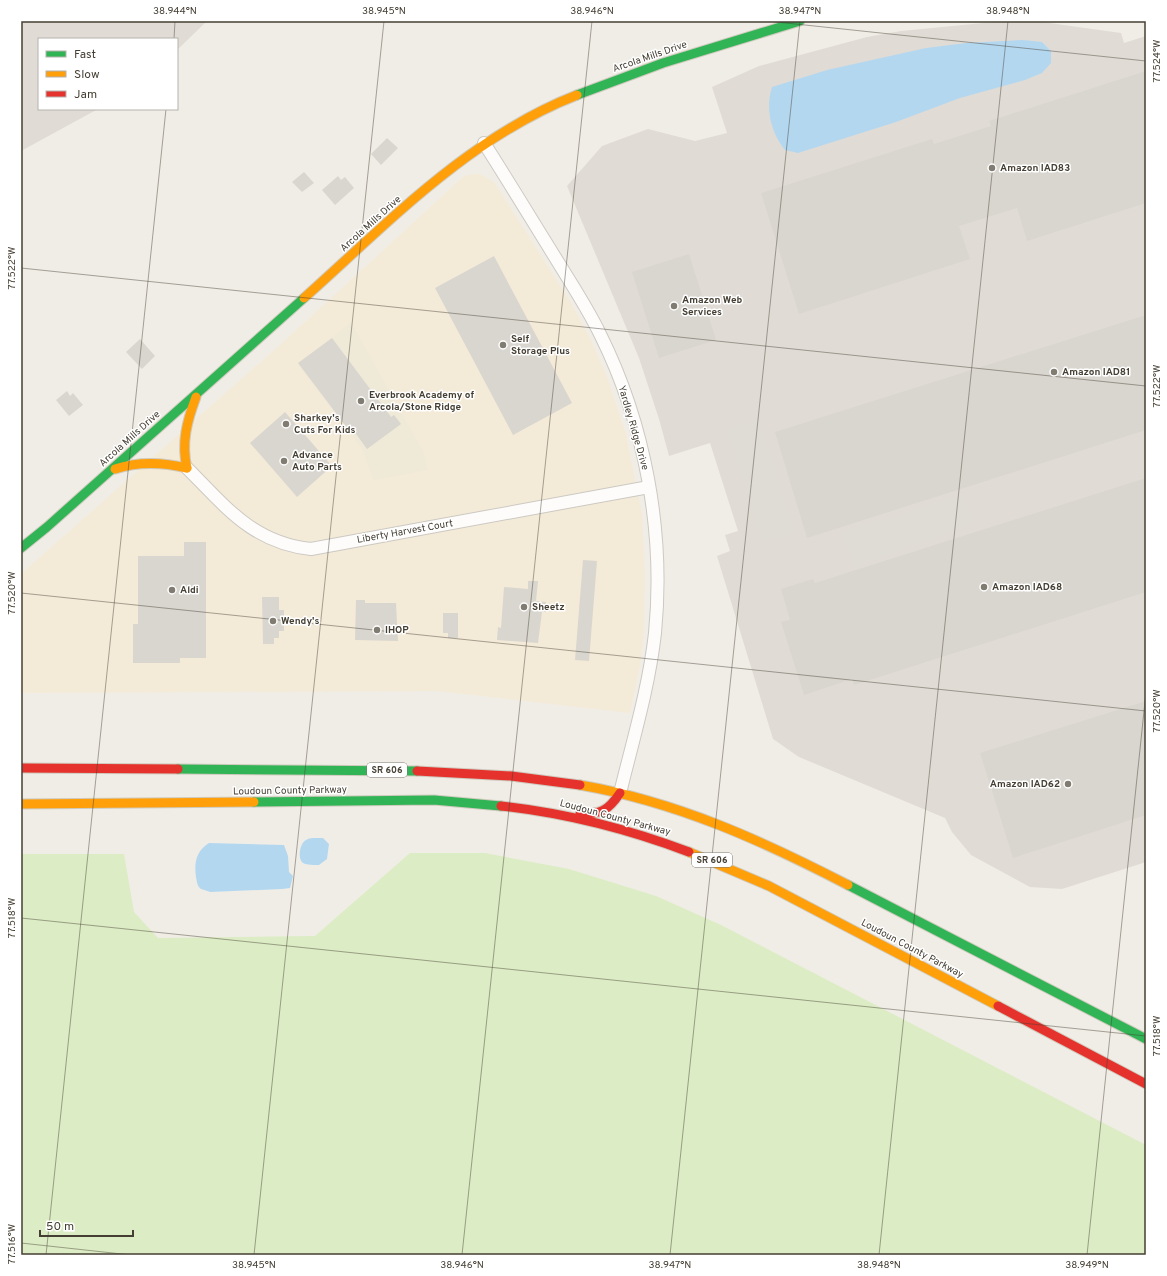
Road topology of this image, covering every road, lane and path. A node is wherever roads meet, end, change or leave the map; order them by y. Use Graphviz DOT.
graph roads {
  1 [pos="800,21"];
  2 [pos="484,143"];
  3 [pos="198,394"];
  4 [pos="187,468"];
  5 [pos="111,471"];
  6 [pos="649,487"];
  7 [pos="21,548"];
  8 [pos="21,768"];
  9 [pos="620,793"];
  10 [pos="21,804"];
  11 [pos="561,814"];
  12 [pos="1146,1039"];
  13 [pos="1146,1084"];
  1 -- 2 [label="main road, Arcola Mills Drive"];
  2 -- 3 [label="main road, Arcola Mills Drive"];
  2 -- 6 [label="street, Yardley Ridge Drive"];
  3 -- 4 [label="main road"];
  3 -- 5 [label="main road, Arcola Mills Drive"];
  4 -- 5 [label="main road"];
  4 -- 6 [label="street, Liberty Harvest Court"];
  5 -- 7 [label="main road, Arcola Mills Drive"];
  6 -- 9 [label="street, Yardley Ridge Drive"];
  8 -- 9 [label="main road, Loudoun County Parkway / SR 606"];
  9 -- 11 [label="main road"];
  9 -- 12 [label="main road, Loudoun County Parkway / SR 606"];
  10 -- 11 [label="main road, Loudoun County Parkway / SR 606"];
  11 -- 13 [label="main road, Loudoun County Parkway / SR 606"];
}
